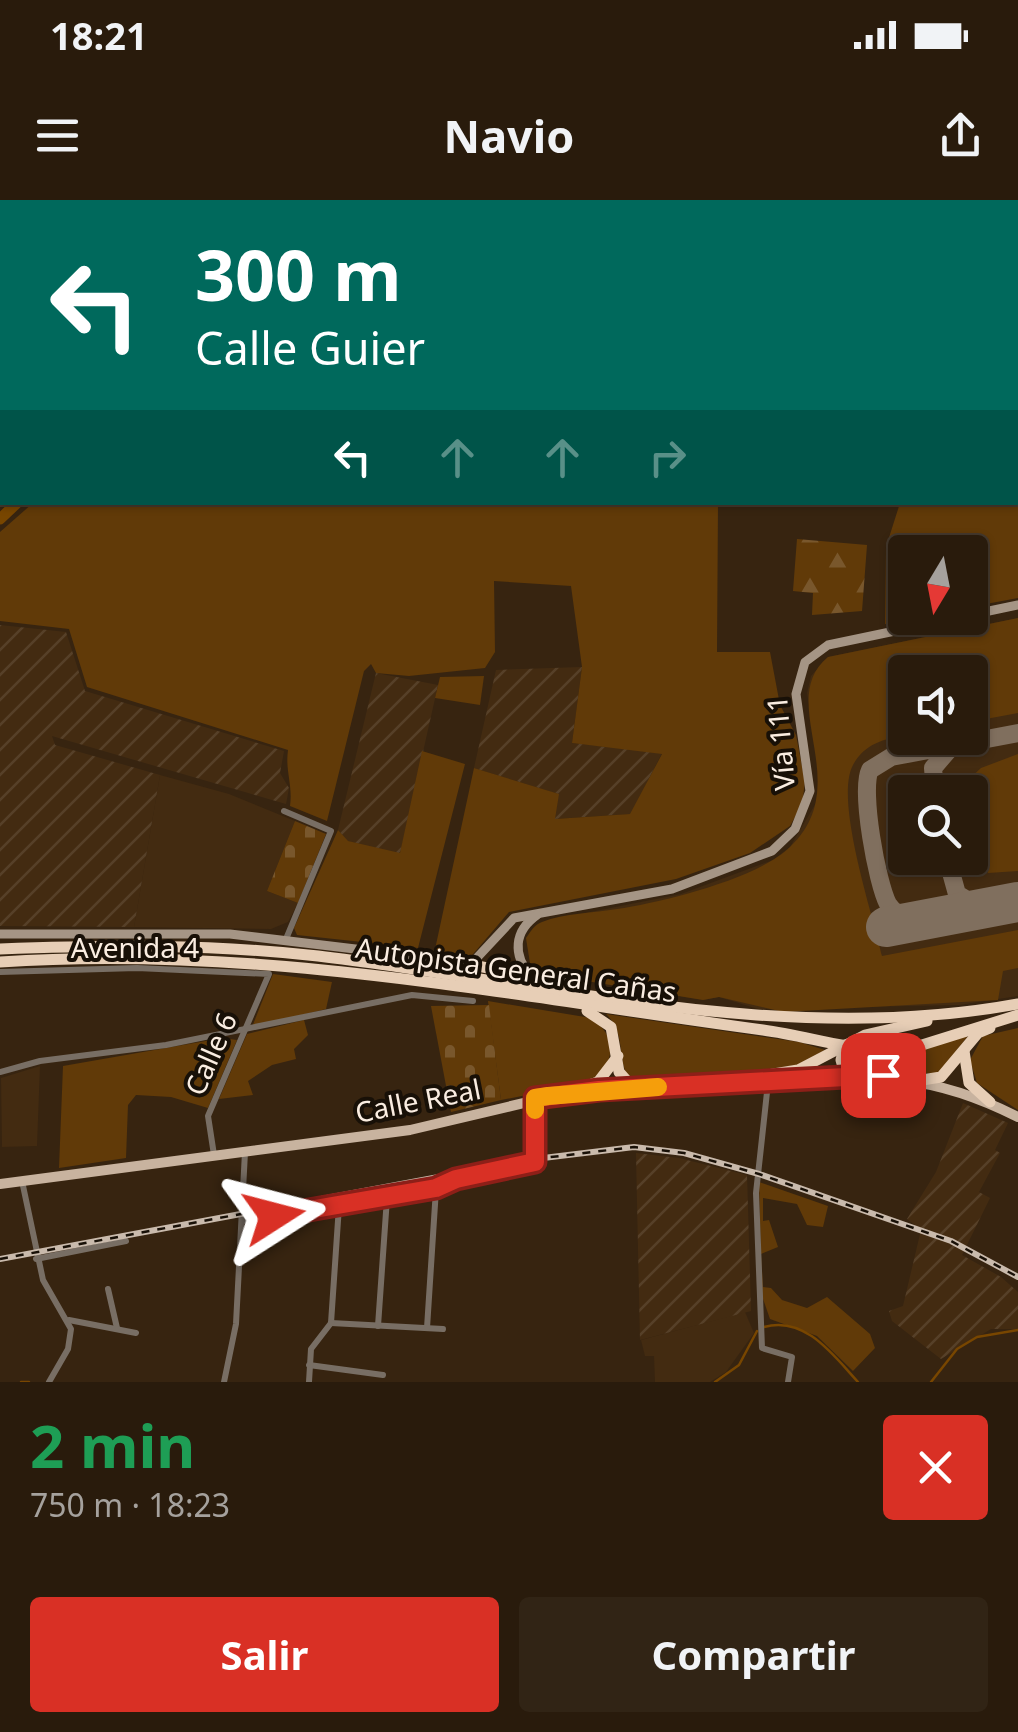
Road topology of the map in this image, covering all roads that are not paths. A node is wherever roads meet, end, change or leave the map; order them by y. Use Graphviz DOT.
graph roads {
  1 [pos="1018,605"];
  2 [pos="988,611"];
  3 [pos="888,632"];
  4 [pos="284,811"];
  5 [pos="543,912"];
  6 [pos="0,934"];
  7 [pos="286,939"];
  8 [pos="0,949"];
  9 [pos="0,962"];
  10 [pos="467,964"];
  11 [pos="0,972"];
  12 [pos="269,974"];
  13 [pos="531,976"];
  14 [pos="474,995"];
  15 [pos="666,1004"];
  16 [pos="1018,1004"];
  17 [pos="985,1009"];
  18 [pos="1018,1016"];
  19 [pos="1018,1023"];
  20 [pos="247,1029"];
  21 [pos="844,1045"];
  22 [pos="964,1051"];
  23 [pos="618,1056"];
  24 [pos="0,1072"];
  25 [pos="852,1076"];
  26 [pos="899,1076"];
  27 [pos="922,1080"];
  28 [pos="768,1082"];
  29 [pos="712,1084"];
  30 [pos="634,1089"];
  31 [pos="869,1091"];
  32 [pos="566,1093"];
  33 [pos="535,1098"];
  34 [pos="990,1102"];
  35 [pos="1018,1116"];
  36 [pos="245,1151"];
  37 [pos="214,1154"];
  38 [pos="22,1181"];
  39 [pos="0,1184"];
  40 [pos="436,1188"];
  41 [pos="387,1198"];
  42 [pos="339,1206"];
  43 [pos="242,1221"];
  44 [pos="126,1241"];
  45 [pos="36,1259"];
  46 [pos="108,1289"];
  47 [pos="68,1320"];
  48 [pos="330,1323"];
  49 [pos="378,1326"];
  50 [pos="117,1328"];
  51 [pos="427,1328"];
  52 [pos="444,1329"];
  53 [pos="136,1333"];
  54 [pos="309,1366"];
  55 [pos="384,1375"];
  56 [pos="49,1382"];
  57 [pos="224,1382"];
  58 [pos="309,1382"];
  59 [pos="788,1382"];
  1 -- 2 [label="main road"];
  3 -- 5 [label="main road, Vía 111"];
  4 -- 7 [label="street"];
  5 -- 10 [label="main road, Vía 111"];
  5 -- 13 [label="main road"];
  6 -- 7 [label="main road"];
  7 -- 10 [label="main road"];
  8 -- 15 [label="highway, Autopista General Cañas"];
  9 -- 14 [label="highway, Autopista General Cañas"];
  10 -- 13 [label="highway"];
  11 -- 12 [label="street, Avenida 4"];
  12 -- 20 [label="street, Calle 6"];
  13 -- 15 [label="highway"];
  14 -- 20 [label="street"];
  14 -- 21 [label="highway, Autopista General Cañas"];
  14 -- 23 [label="highway"];
  15 -- 17 [label="highway, Autopista General Cañas"];
  16 -- 17 [label="highway, Autopista General Cañas"];
  17 -- 21 [label="highway"];
  18 -- 21 [label="highway, Autopista General Cañas"];
  19 -- 22 [label="highway"];
  20 -- 24 [label="street"];
  20 -- 37 [label="street, Calle 6"];
  21 -- 25 [label="highway"];
  21 -- 29 [label="highway"];
  22 -- 27 [label="highway"];
  22 -- 34 [label="highway"];
  23 -- 30 [label="highway"];
  23 -- 32 [label="highway"];
  25 -- 26 [label="main road, Calle Real"];
  25 -- 28 [label="main road, Calle Real"];
  26 -- 27 [label="main road, Calle Real"];
  26 -- 31 [label="main road"];
  27 -- 34 [label="main road, Calle Real"];
  28 -- 29 [label="main road, Calle Real"];
  28 -- 59 [label="street"];
  29 -- 30 [label="main road, Calle Real"];
  30 -- 32 [label="main road, Calle Real"];
  32 -- 33 [label="main road, Calle Real"];
  33 -- 36 [label="main road, Calle Real"];
  33 -- 40 [label="street"];
  34 -- 35 [label="main road, Calle Real"];
  36 -- 37 [label="main road, Calle Real"];
  36 -- 43 [label="street"];
  37 -- 38 [label="main road, Calle Real"];
  38 -- 39 [label="main road, Calle Real"];
  38 -- 45 [label="street"];
  40 -- 41 [label="street"];
  40 -- 51 [label="street"];
  41 -- 42 [label="street"];
  41 -- 49 [label="street"];
  42 -- 43 [label="street"];
  42 -- 48 [label="street"];
  43 -- 57 [label="street"];
  44 -- 45 [label="street"];
  45 -- 47 [label="street"];
  46 -- 50 [label="street"];
  47 -- 50 [label="street"];
  47 -- 56 [label="street"];
  48 -- 49 [label="street"];
  48 -- 54 [label="street"];
  49 -- 51 [label="street"];
  50 -- 53 [label="street"];
  51 -- 52 [label="street"];
  54 -- 55 [label="street"];
  54 -- 58 [label="street"];
}
